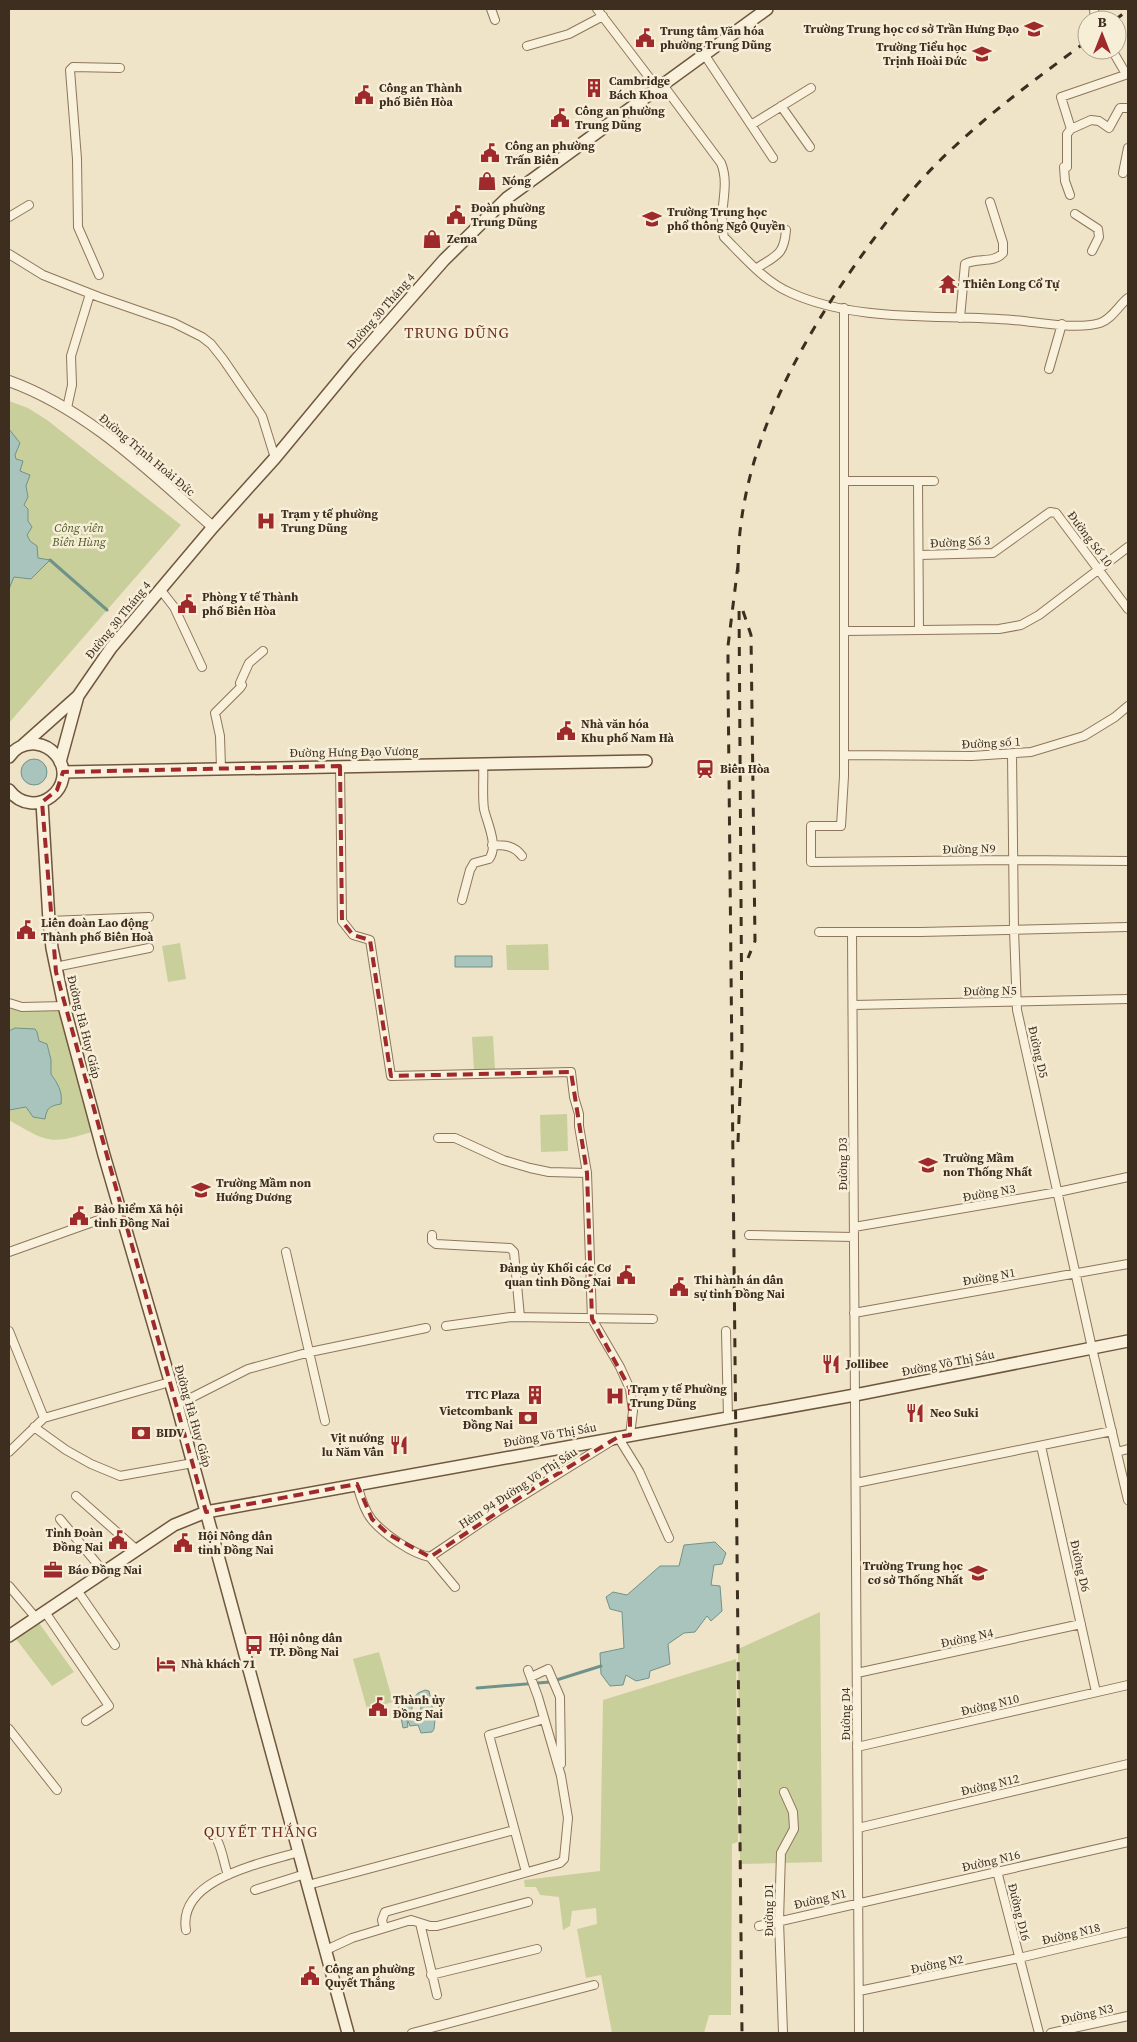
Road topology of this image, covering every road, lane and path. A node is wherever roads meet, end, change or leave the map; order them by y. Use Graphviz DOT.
graph roads {
  1 [pos="491,9"];
  2 [pos="598,9"];
  3 [pos="767,9"];
  4 [pos="603,16"];
  5 [pos="494,20"];
  6 [pos="527,46"];
  7 [pos="704,54"];
  8 [pos="1118,60"];
  9 [pos="120,68"];
  10 [pos="1127,74"];
  11 [pos="661,87"];
  12 [pos="810,88"];
  13 [pos="781,106"];
  14 [pos="1128,108"];
  15 [pos="751,125"];
  16 [pos="1071,129"];
  17 [pos="810,147"];
  18 [pos="1128,148"];
  19 [pos="773,158"];
  20 [pos="1123,173"];
  21 [pos="1070,195"];
  22 [pos="990,202"];
  23 [pos="29,205"];
  24 [pos="1075,214"];
  25 [pos="9,216"];
  26 [pos="786,230"];
  27 [pos="1092,251"];
  28 [pos="9,254"];
  29 [pos="757,268"];
  30 [pos="99,275"];
  31 [pos="90,294"];
  32 [pos="1128,298"];
  33 [pos="844,308"];
  34 [pos="960,318"];
  35 [pos="1062,324"];
  36 [pos="1049,369"];
  37 [pos="9,381"];
  38 [pos="67,408"];
  39 [pos="275,458"];
  40 [pos="844,481"];
  41 [pos="918,481"];
  42 [pos="934,481"];
  43 [pos="1050,512"];
  44 [pos="213,527"];
  45 [pos="1128,547"];
  46 [pos="919,555"];
  47 [pos="1099,569"];
  48 [pos="160,589"];
  49 [pos="1128,609"];
  50 [pos="919,630"];
  51 [pos="844,631"];
  52 [pos="263,651"];
  53 [pos="202,667"];
  54 [pos="78,696"];
  55 [pos="1128,706"];
  56 [pos="22,746"];
  57 [pos="1012,754"];
  58 [pos="844,755"];
  59 [pos="9,757"];
  60 [pos="646,762"];
  61 [pos="483,764"];
  62 [pos="340,766"];
  63 [pos="62,767"];
  64 [pos="221,768"];
  65 [pos="9,790"];
  66 [pos="42,802"];
  67 [pos="492,845"];
  68 [pos="522,856"];
  69 [pos="1013,860"];
  70 [pos="1128,861"];
  71 [pos="462,900"];
  72 [pos="149,917"];
  73 [pos="48,920"];
  74 [pos="1128,927"];
  75 [pos="1014,930"];
  76 [pos="819,932"];
  77 [pos="852,932"];
  78 [pos="149,948"];
  79 [pos="55,967"];
  80 [pos="1128,999"];
  81 [pos="1017,1002"];
  82 [pos="9,1003"];
  83 [pos="853,1005"];
  84 [pos="64,1006"];
  85 [pos="438,1138"];
  86 [pos="587,1173"];
  87 [pos="1128,1177"];
  88 [pos="1058,1192"];
  89 [pos="121,1212"];
  90 [pos="854,1227"];
  91 [pos="432,1235"];
  92 [pos="749,1235"];
  93 [pos="854,1238"];
  94 [pos="9,1252"];
  95 [pos="286,1252"];
  96 [pos="1128,1264"];
  97 [pos="1076,1273"];
  98 [pos="854,1313"];
  99 [pos="520,1317"];
  100 [pos="592,1319"];
  101 [pos="653,1319"];
  102 [pos="446,1326"];
  103 [pos="426,1328"];
  104 [pos="9,1331"];
  105 [pos="726,1331"];
  106 [pos="1128,1341"];
  107 [pos="1092,1348"];
  108 [pos="310,1352"];
  109 [pos="170,1382"];
  110 [pos="855,1395"];
  111 [pos="177,1405"];
  112 [pos="44,1418"];
  113 [pos="728,1418"];
  114 [pos="325,1422"];
  115 [pos="34,1428"];
  116 [pos="1112,1431"];
  117 [pos="630,1435"];
  118 [pos="618,1437"];
  119 [pos="1041,1446"];
  120 [pos="1128,1449"];
  121 [pos="9,1452"];
  122 [pos="1117,1452"];
  123 [pos="193,1463"];
  124 [pos="856,1483"];
  125 [pos="356,1484"];
  126 [pos="76,1496"];
  127 [pos="1128,1500"];
  128 [pos="206,1512"];
  129 [pos="60,1519"];
  130 [pos="669,1538"];
  131 [pos="137,1550"];
  132 [pos="430,1557"];
  133 [pos="104,1572"];
  134 [pos="9,1586"];
  135 [pos="455,1587"];
  136 [pos="77,1590"];
  137 [pos="40,1615"];
  138 [pos="1081,1624"];
  139 [pos="9,1636"];
  140 [pos="115,1645"];
  141 [pos="857,1673"];
  142 [pos="1128,1685"];
  143 [pos="1096,1692"];
  144 [pos="544,1719"];
  145 [pos="86,1721"];
  146 [pos="9,1729"];
  147 [pos="857,1747"];
  148 [pos="1128,1764"];
  149 [pos="561,1776"];
  150 [pos="57,1790"];
  151 [pos="784,1792"];
  152 [pos="858,1828"];
  153 [pos="514,1830"];
  154 [pos="218,1842"];
  155 [pos="1128,1842"];
  156 [pos="299,1852"];
  157 [pos="997,1871"];
  158 [pos="526,1872"];
  159 [pos="228,1875"];
  160 [pos="306,1879"];
  161 [pos="255,1890"];
  162 [pos="528,1902"];
  163 [pos="858,1902"];
  164 [pos="407,1906"];
  165 [pos="411,1920"];
  166 [pos="780,1921"];
  167 [pos="420,1923"];
  168 [pos="759,1926"];
  169 [pos="384,1928"];
  170 [pos="186,1930"];
  171 [pos="1128,1932"];
  172 [pos="326,1950"];
  173 [pos="537,1950"];
  174 [pos="1020,1958"];
  175 [pos="431,1975"];
  176 [pos="594,1985"];
  177 [pos="859,1991"];
  178 [pos="437,1995"];
  179 [pos="1128,2016"];
  180 [pos="348,2033"];
  181 [pos="412,2033"];
  182 [pos="783,2033"];
  183 [pos="859,2033"];
  184 [pos="1039,2033"];
  185 [pos="1051,2033"];
  1 -- 5 [label="street"];
  2 -- 4 [label="street"];
  3 -- 7 [label="main road, Đường 30 Tháng 4"];
  4 -- 6 [label="street"];
  4 -- 11 [label="street"];
  7 -- 11 [label="main road, Đường 30 Tháng 4"];
  7 -- 15 [label="street"];
  8 -- 10 [label="street"];
  9 -- 30 [label="street"];
  10 -- 16 [label="street"];
  11 -- 29 [label="street"];
  11 -- 39 [label="main road, Đường 30 Tháng 4"];
  12 -- 13 [label="street"];
  13 -- 15 [label="street"];
  13 -- 17 [label="street"];
  14 -- 16 [label="street"];
  15 -- 19 [label="street"];
  16 -- 21 [label="street"];
  18 -- 20 [label="street"];
  22 -- 34 [label="street"];
  23 -- 25 [label="street"];
  24 -- 27 [label="street"];
  26 -- 29 [label="street"];
  28 -- 31 [label="street"];
  29 -- 33 [label="street"];
  31 -- 38 [label="street"];
  31 -- 39 [label="street"];
  32 -- 35 [label="street"];
  33 -- 34 [label="street"];
  33 -- 40 [label="street"];
  34 -- 35 [label="street"];
  35 -- 36 [label="street"];
  37 -- 38 [label="street, Đường Trịnh Hoài Đức"];
  38 -- 44 [label="street, Đường Trịnh Hoài Đức"];
  39 -- 44 [label="main road, Đường 30 Tháng 4"];
  40 -- 41 [label="street"];
  40 -- 51 [label="street"];
  41 -- 42 [label="street"];
  41 -- 46 [label="street"];
  43 -- 46 [label="street, Đường Số 3"];
  43 -- 47 [label="street, Đường Số 10"];
  44 -- 48 [label="main road, Đường 30 Tháng 4"];
  45 -- 47 [label="street"];
  46 -- 50 [label="street"];
  47 -- 49 [label="street, Đường Số 10"];
  47 -- 50 [label="street"];
  48 -- 53 [label="street"];
  48 -- 54 [label="main road, Đường 30 Tháng 4"];
  50 -- 51 [label="street"];
  51 -- 58 [label="street"];
  52 -- 64 [label="street"];
  54 -- 56 [label="main road, Đường 30 Tháng 4"];
  54 -- 63 [label="main road, Đường 30 Tháng 4"];
  55 -- 57 [label="street, Đường số 1"];
  56 -- 59 [label="main road, Đường 30 Tháng 4"];
  56 -- 63 [label="main road"];
  57 -- 58 [label="street, Đường số 1"];
  57 -- 69 [label="street, Đường D5"];
  58 -- 69 [label="street, Đường N9"];
  60 -- 61 [label="main road, Đường Hưng Đạo Vương"];
  61 -- 62 [label="main road, Đường Hưng Đạo Vương"];
  61 -- 67 [label="street"];
  62 -- 64 [label="main road, Đường Hưng Đạo Vương"];
  62 -- 86 [label="street"];
  63 -- 64 [label="main road, Đường Hưng Đạo Vương"];
  63 -- 66 [label="main road, Đường 30 Tháng 4"];
  65 -- 66 [label="main road"];
  66 -- 73 [label="main road, Đường Hà Huy Giáp"];
  67 -- 68 [label="street"];
  67 -- 71 [label="street"];
  69 -- 70 [label="street, Đường N9"];
  69 -- 75 [label="street, Đường D5"];
  72 -- 73 [label="street"];
  73 -- 79 [label="main road, Đường Hà Huy Giáp"];
  74 -- 75 [label="street"];
  75 -- 77 [label="street"];
  75 -- 81 [label="street, Đường D5"];
  76 -- 77 [label="street"];
  77 -- 83 [label="street, Đường D3"];
  78 -- 79 [label="street"];
  79 -- 84 [label="main road, Đường Hà Huy Giáp"];
  80 -- 81 [label="street, Đường N5"];
  81 -- 83 [label="street, Đường N5"];
  81 -- 88 [label="street, Đường D5"];
  82 -- 84 [label="street"];
  83 -- 90 [label="street, Đường D3"];
  84 -- 89 [label="main road, Đường Hà Huy Giáp"];
  85 -- 86 [label="street"];
  86 -- 100 [label="street"];
  87 -- 88 [label="street, Đường N3"];
  88 -- 90 [label="street, Đường N3"];
  88 -- 97 [label="street, Đường D5"];
  89 -- 94 [label="street"];
  89 -- 109 [label="main road, Đường Hà Huy Giáp"];
  90 -- 93 [label="street, Đường D3"];
  91 -- 99 [label="street"];
  92 -- 93 [label="street"];
  93 -- 98 [label="street, Đường D3"];
  95 -- 108 [label="street"];
  96 -- 97 [label="street, Đường N1"];
  97 -- 98 [label="street, Đường N1"];
  97 -- 107 [label="street, Đường D5"];
  98 -- 110 [label="street, Đường D3"];
  99 -- 100 [label="street"];
  99 -- 102 [label="street"];
  100 -- 101 [label="street"];
  100 -- 117 [label="street"];
  103 -- 108 [label="street"];
  104 -- 112 [label="street"];
  105 -- 113 [label="street"];
  106 -- 107 [label="main road, Đường Võ Thị Sáu"];
  107 -- 110 [label="main road, Đường Võ Thị Sáu"];
  107 -- 116 [label="street, Đường D5"];
  108 -- 111 [label="street"];
  108 -- 114 [label="street"];
  109 -- 111 [label="main road, Đường Hà Huy Giáp"];
  109 -- 112 [label="street"];
  110 -- 113 [label="main road, Đường Võ Thị Sáu"];
  110 -- 124 [label="street, Đường D4"];
  111 -- 123 [label="main road, Đường Hà Huy Giáp"];
  112 -- 115 [label="street"];
  113 -- 117 [label="main road, Đường Võ Thị Sáu"];
  115 -- 121 [label="street"];
  115 -- 123 [label="street"];
  116 -- 119 [label="street"];
  116 -- 122 [label="street, Đường D5"];
  117 -- 118 [label="main road, Đường Võ Thị Sáu"];
  118 -- 125 [label="main road, Đường Võ Thị Sáu"];
  118 -- 130 [label="street"];
  118 -- 132 [label="street, Hẻm 94 Đường Võ Thị Sáu"];
  119 -- 124 [label="street"];
  119 -- 138 [label="street, Đường D6"];
  120 -- 122 [label="street"];
  122 -- 127 [label="street, Đường D5"];
  123 -- 128 [label="main road, Đường Hà Huy Giáp"];
  124 -- 141 [label="street, Đường D4"];
  125 -- 128 [label="main road, Đường Võ Thị Sáu"];
  125 -- 132 [label="street"];
  126 -- 131 [label="street"];
  128 -- 131 [label="main road, Đường Võ Thị Sáu"];
  128 -- 156 [label="main road, Đường Hà Huy Giáp"];
  129 -- 133 [label="street"];
  131 -- 133 [label="main road, Đường Võ Thị Sáu"];
  132 -- 135 [label="street"];
  133 -- 136 [label="main road, Đường Võ Thị Sáu"];
  134 -- 137 [label="street"];
  136 -- 137 [label="main road, Đường Võ Thị Sáu"];
  136 -- 140 [label="street"];
  137 -- 139 [label="main road, Đường Võ Thị Sáu"];
  137 -- 145 [label="street"];
  138 -- 141 [label="street, Đường N4"];
  138 -- 143 [label="street, Đường D6"];
  141 -- 147 [label="street, Đường D4"];
  142 -- 143 [label="street, Đường N10"];
  143 -- 147 [label="street, Đường N10"];
  144 -- 149 [label="street"];
  144 -- 149 [label="street"];
  144 -- 153 [label="street"];
  146 -- 150 [label="street"];
  147 -- 152 [label="street, Đường D4"];
  148 -- 152 [label="street, Đường N12"];
  149 -- 158 [label="street"];
  151 -- 166 [label="street, Đường D1"];
  152 -- 163 [label="street, Đường D4"];
  153 -- 158 [label="street"];
  153 -- 160 [label="street"];
  154 -- 159 [label="street"];
  155 -- 157 [label="street, Đường N16"];
  156 -- 159 [label="street"];
  156 -- 160 [label="main road, Đường Hà Huy Giáp"];
  157 -- 163 [label="street, Đường N16"];
  157 -- 174 [label="street, Đường D16"];
  158 -- 164 [label="street"];
  159 -- 170 [label="street"];
  160 -- 161 [label="street"];
  160 -- 172 [label="main road, Đường Hà Huy Giáp"];
  162 -- 167 [label="street"];
  163 -- 166 [label="street, Đường N1"];
  163 -- 177 [label="street, Đường D4"];
  164 -- 165 [label="street"];
  164 -- 169 [label="street"];
  165 -- 167 [label="street"];
  165 -- 169 [label="street"];
  166 -- 168 [label="street, Đường N1"];
  166 -- 182 [label="street, Đường D1"];
  167 -- 175 [label="street"];
  169 -- 172 [label="street"];
  171 -- 174 [label="street, Đường N18"];
  172 -- 180 [label="main road, Đường Hà Huy Giáp"];
  173 -- 175 [label="street"];
  174 -- 177 [label="street, Đường N2"];
  174 -- 184 [label="street"];
  175 -- 178 [label="street"];
  176 -- 181 [label="street"];
  177 -- 183 [label="street, Đường D4"];
  179 -- 185 [label="street, Đường N3"];
}
